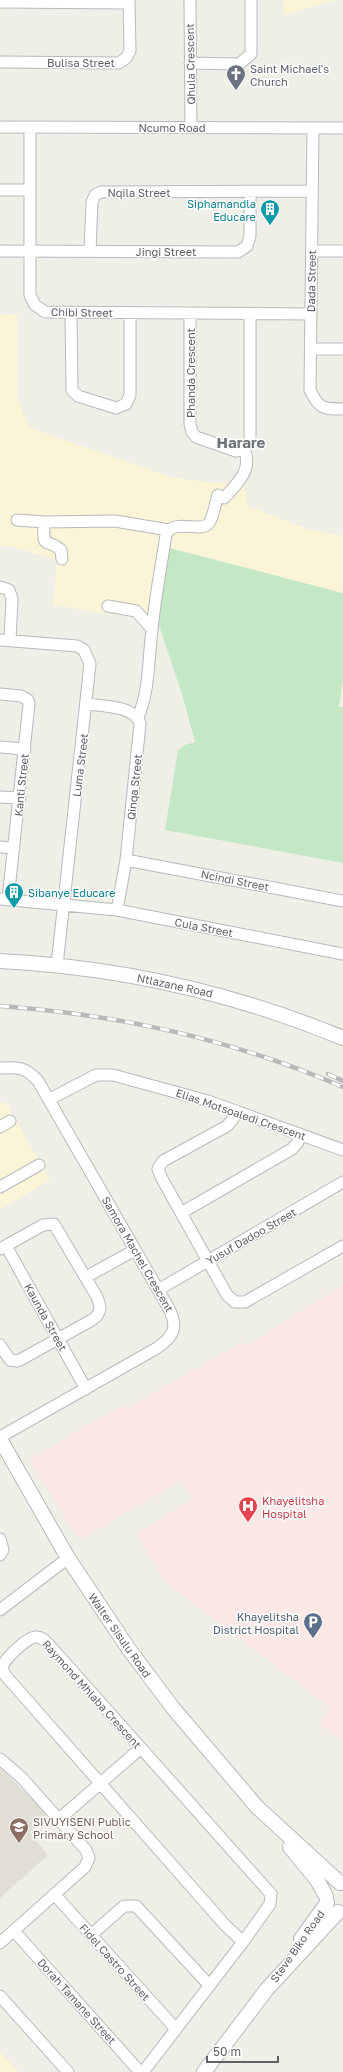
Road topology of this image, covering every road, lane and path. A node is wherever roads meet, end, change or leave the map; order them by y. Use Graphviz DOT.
graph roads {
  1 [pos="190,0"];
  2 [pos="251,0"];
  3 [pos="0,2"];
  4 [pos="129,2"];
  5 [pos="0,62"];
  6 [pos="190,63"];
  7 [pos="0,127"];
  8 [pos="30,127"];
  9 [pos="191,127"];
  10 [pos="312,128"];
  11 [pos="343,128"];
  12 [pos="0,190"];
  13 [pos="30,190"];
  14 [pos="312,191"];
  15 [pos="250,192"];
  16 [pos="90,250"];
  17 [pos="0,251"];
  18 [pos="30,251"];
  19 [pos="312,251"];
  20 [pos="343,251"];
  21 [pos="71,312"];
  22 [pos="130,313"];
  23 [pos="190,314"];
  24 [pos="250,314"];
  25 [pos="311,314"];
  26 [pos="343,349"];
  27 [pos="311,350"];
  28 [pos="343,410"];
  29 [pos="244,448"];
  30 [pos="17,520"];
  31 [pos="44,522"];
  32 [pos="169,530"];
  33 [pos="62,559"];
  34 [pos="0,587"];
  35 [pos="108,606"];
  36 [pos="152,629"];
  37 [pos="5,640"];
  38 [pos="0,694"];
  39 [pos="87,704"];
  40 [pos="138,717"];
  41 [pos="0,747"];
  42 [pos="25,749"];
  43 [pos="0,797"];
  44 [pos="20,798"];
  45 [pos="0,847"];
  46 [pos="14,848"];
  47 [pos="126,860"];
  48 [pos="4,899"];
  49 [pos="343,901"];
  50 [pos="63,904"];
  51 [pos="117,910"];
  52 [pos="343,954"];
  53 [pos="0,961"];
  54 [pos="56,966"];
  55 [pos="343,1038"];
  56 [pos="0,1068"];
  57 [pos="50,1100"];
  58 [pos="236,1111"];
  59 [pos="300,1134"];
  60 [pos="343,1150"];
  61 [pos="39,1165"];
  62 [pos="343,1182"];
  63 [pos="0,1187"];
  64 [pos="181,1213"];
  65 [pos="343,1246"];
  66 [pos="3,1248"];
  67 [pos="135,1250"];
  68 [pos="208,1261"];
  69 [pos="86,1277"];
  70 [pos="158,1290"];
  71 [pos="58,1339"];
  72 [pos="0,1345"];
  73 [pos="86,1389"];
  74 [pos="0,1438"];
  75 [pos="0,1539"];
  76 [pos="0,1555"];
  77 [pos="68,1558"];
  78 [pos="0,1610"];
  79 [pos="141,1748"];
  80 [pos="0,1759"];
  81 [pos="101,1784"];
  82 [pos="264,1814"];
  83 [pos="58,1820"];
  84 [pos="342,1883"];
  85 [pos="54,1894"];
  86 [pos="336,1908"];
  87 [pos="14,1931"];
  88 [pos="91,1935"];
  89 [pos="243,1942"];
  90 [pos="0,1943"];
  91 [pos="209,1985"];
  92 [pos="0,1996"];
  93 [pos="176,2030"];
  94 [pos="68,2072"];
  95 [pos="142,2072"];
  96 [pos="204,2072"];
  1 -- 6 [label="street, Qhula Crescent"];
  2 -- 6 [label="street"];
  3 -- 4 [label="street"];
  4 -- 5 [label="street, Bulisa Street"];
  6 -- 9 [label="street, Qhula Crescent"];
  7 -- 8 [label="street, Ncumo Road"];
  8 -- 9 [label="street, Ncumo Road"];
  8 -- 13 [label="street, Chibi Street"];
  9 -- 10 [label="street, Ncumo Road"];
  10 -- 11 [label="street, Ncumo Road"];
  10 -- 14 [label="street, Dada Street"];
  12 -- 13 [label="street"];
  13 -- 18 [label="street, Chibi Street"];
  14 -- 15 [label="street, Nqila Street"];
  14 -- 19 [label="street, Dada Street"];
  15 -- 16 [label="street, Nqila Street"];
  15 -- 16 [label="street, Jingi Street"];
  16 -- 18 [label="street, Jingi Street"];
  17 -- 18 [label="street, Jingi Street"];
  18 -- 21 [label="street, Chibi Street"];
  19 -- 20 [label="street"];
  19 -- 25 [label="street, Dada Street"];
  21 -- 22 [label="street, Chibi Street"];
  21 -- 22 [label="street"];
  22 -- 23 [label="street, Chibi Street"];
  23 -- 24 [label="street, Chibi Street"];
  23 -- 29 [label="street, Phanda Crescent"];
  24 -- 25 [label="street, Chibi Street"];
  24 -- 29 [label="street"];
  25 -- 27 [label="street, Dada Street"];
  26 -- 27 [label="street"];
  27 -- 28 [label="street, Dada Street"];
  29 -- 32 [label="street"];
  30 -- 31 [label="street"];
  31 -- 32 [label="street"];
  31 -- 33 [label="street"];
  32 -- 36 [label="street"];
  34 -- 37 [label="street"];
  35 -- 36 [label="street"];
  36 -- 40 [label="street"];
  37 -- 39 [label="street, Luma Street"];
  38 -- 42 [label="street, Kanti Street"];
  39 -- 40 [label="street"];
  39 -- 50 [label="street, Luma Street"];
  40 -- 47 [label="street, Qinqa Street"];
  41 -- 42 [label="street"];
  42 -- 44 [label="street, Kanti Street"];
  43 -- 44 [label="street"];
  44 -- 46 [label="street, Kanti Street"];
  45 -- 46 [label="street"];
  46 -- 48 [label="street, Kanti Street"];
  47 -- 49 [label="street, Ncindi Street"];
  47 -- 51 [label="street, Qinqa Street"];
  48 -- 50 [label="street, Cula Street"];
  50 -- 51 [label="street, Cula Street"];
  50 -- 54 [label="street, Luma Street"];
  51 -- 52 [label="street, Cula Street"];
  53 -- 54 [label="street, Ntlazane Road"];
  54 -- 55 [label="street, Ntlazane Road"];
  56 -- 57 [label="street, Samora Machel Crescent"];
  57 -- 58 [label="street, Elias Motsoaledi Crescent"];
  57 -- 67 [label="street, Samora Machel Crescent"];
  58 -- 59 [label="street, Elias Motsoaledi Crescent"];
  58 -- 64 [label="street"];
  59 -- 60 [label="street, Elias Motsoaledi Crescent"];
  59 -- 64 [label="street"];
  61 -- 63 [label="street"];
  62 -- 68 [label="street, Yusuf Dadoo Street"];
  64 -- 68 [label="street"];
  65 -- 68 [label="street"];
  66 -- 69 [label="street"];
  66 -- 71 [label="street, Kaunda Street"];
  67 -- 69 [label="street"];
  67 -- 70 [label="street, Samora Machel Crescent"];
  68 -- 70 [label="street, Yusuf Dadoo Street"];
  69 -- 71 [label="street"];
  70 -- 73 [label="street, Samora Machel Crescent"];
  71 -- 72 [label="street"];
  71 -- 73 [label="street, Kaunda Street"];
  73 -- 74 [label="street, Samora Machel Crescent"];
  74 -- 77 [label="street, Walter Sisulu Road"];
  75 -- 76 [label="street"];
  77 -- 78 [label="street"];
  77 -- 82 [label="street, Walter Sisulu Road"];
  79 -- 81 [label="street"];
  79 -- 81 [label="street, Raymond Mhlaba Crescent"];
  79 -- 89 [label="street, Raymond Mhlaba Crescent"];
  80 -- 83 [label="street"];
  81 -- 83 [label="street"];
  81 -- 89 [label="street, Raymond Mhlaba Crescent"];
  82 -- 84 [label="street, Walter Sisulu Road"];
  82 -- 86 [label="street, Walter Sisulu Road"];
  83 -- 85 [label="street"];
  84 -- 86 [label="street, Steve Biko Road"];
  85 -- 87 [label="street"];
  85 -- 88 [label="street, Fidel Castro Street"];
  86 -- 96 [label="street, Steve Biko Road"];
  87 -- 90 [label="street"];
  87 -- 95 [label="street, Dorah Tamane Street"];
  88 -- 91 [label="street"];
  88 -- 93 [label="street, Fidel Castro Street"];
  89 -- 91 [label="street, Raymond Mhlaba Crescent"];
  91 -- 93 [label="street, Raymond Mhlaba Crescent"];
  92 -- 94 [label="street"];
  93 -- 95 [label="street, Raymond Mhlaba Crescent"];
}
